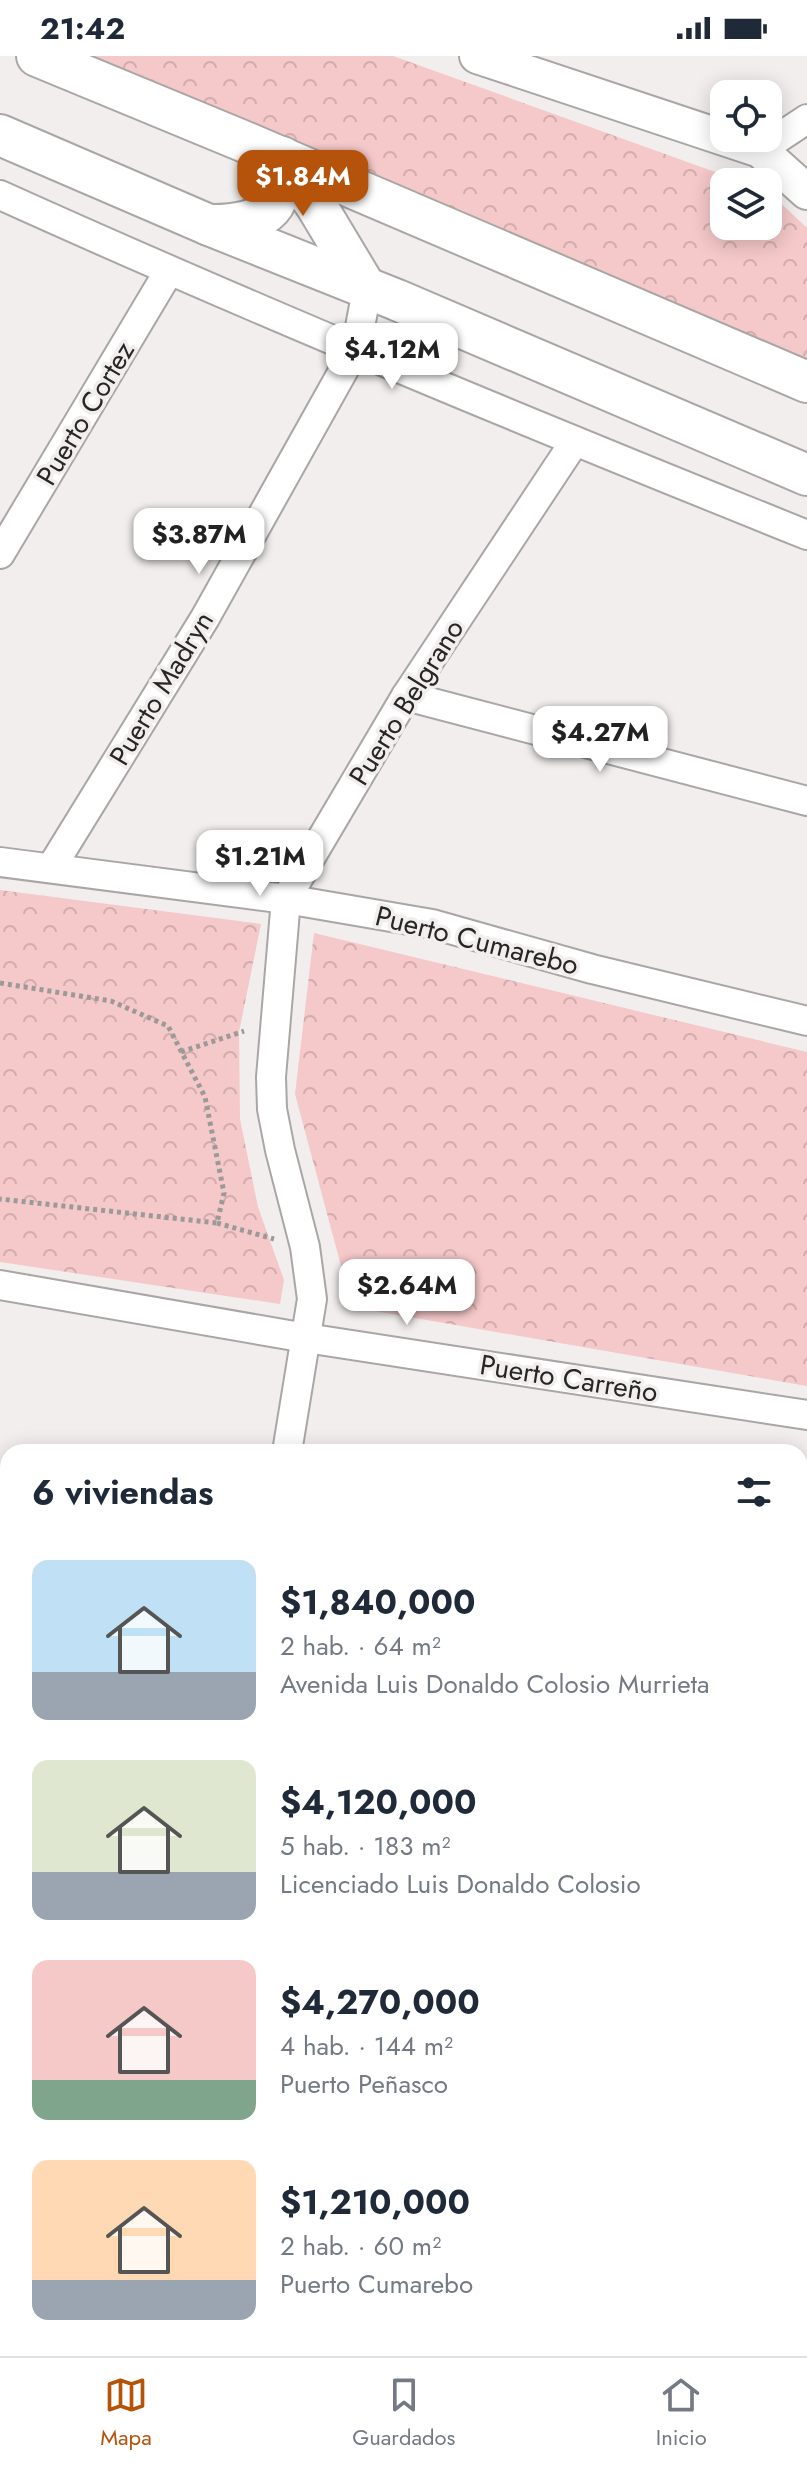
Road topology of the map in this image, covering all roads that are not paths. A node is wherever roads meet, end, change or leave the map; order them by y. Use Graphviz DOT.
graph roads {
  1 [pos="37,56"];
  2 [pos="497,59"];
  3 [pos="807,119"];
  4 [pos="710,133"];
  5 [pos="0,135"];
  6 [pos="782,135"];
  7 [pos="266,150"];
  8 [pos="762,152"];
  9 [pos="807,192"];
  10 [pos="0,195"];
  11 [pos="403,209"];
  12 [pos="209,225"];
  13 [pos="169,271"];
  14 [pos="354,276"];
  15 [pos="356,348"];
  16 [pos="807,382"];
  17 [pos="575,441"];
  18 [pos="807,475"];
  19 [pos="807,535"];
  20 [pos="0,554"];
  21 [pos="406,696"];
  22 [pos="807,801"];
  23 [pos="0,862"];
  24 [pos="51,868"];
  25 [pos="286,899"];
  26 [pos="807,1021"];
  27 [pos="0,1285"];
  28 [pos="306,1338"];
  29 [pos="807,1415"];
  30 [pos="288,1444"];
  1 -- 7 [label="main road"];
  2 -- 4 [label="street"];
  3 -- 6 [label="street"];
  5 -- 12 [label="main road"];
  7 -- 11 [label="main road"];
  7 -- 12 [label="main road"];
  7 -- 14 [label="main road"];
  8 -- 9 [label="street"];
  10 -- 13 [label="street"];
  11 -- 14 [label="main road"];
  11 -- 16 [label="main road"];
  12 -- 14 [label="main road"];
  13 -- 15 [label="street"];
  13 -- 20 [label="street, Puerto Cortez"];
  14 -- 15 [label="street, Puerto Madryn"];
  14 -- 18 [label="main road"];
  15 -- 17 [label="street"];
  15 -- 24 [label="street, Puerto Madryn"];
  17 -- 19 [label="street"];
  17 -- 21 [label="street, Puerto Belgrano"];
  21 -- 22 [label="street"];
  21 -- 25 [label="street, Puerto Belgrano"];
  23 -- 24 [label="street, Puerto Cumarebo"];
  24 -- 25 [label="street, Puerto Cumarebo"];
  25 -- 26 [label="street, Puerto Cumarebo"];
  25 -- 28 [label="street, Puerto Belgrano"];
  27 -- 28 [label="street, Puerto Carreño"];
  28 -- 29 [label="street, Puerto Carreño"];
  28 -- 30 [label="street, Puerto Belgrano"];
}
